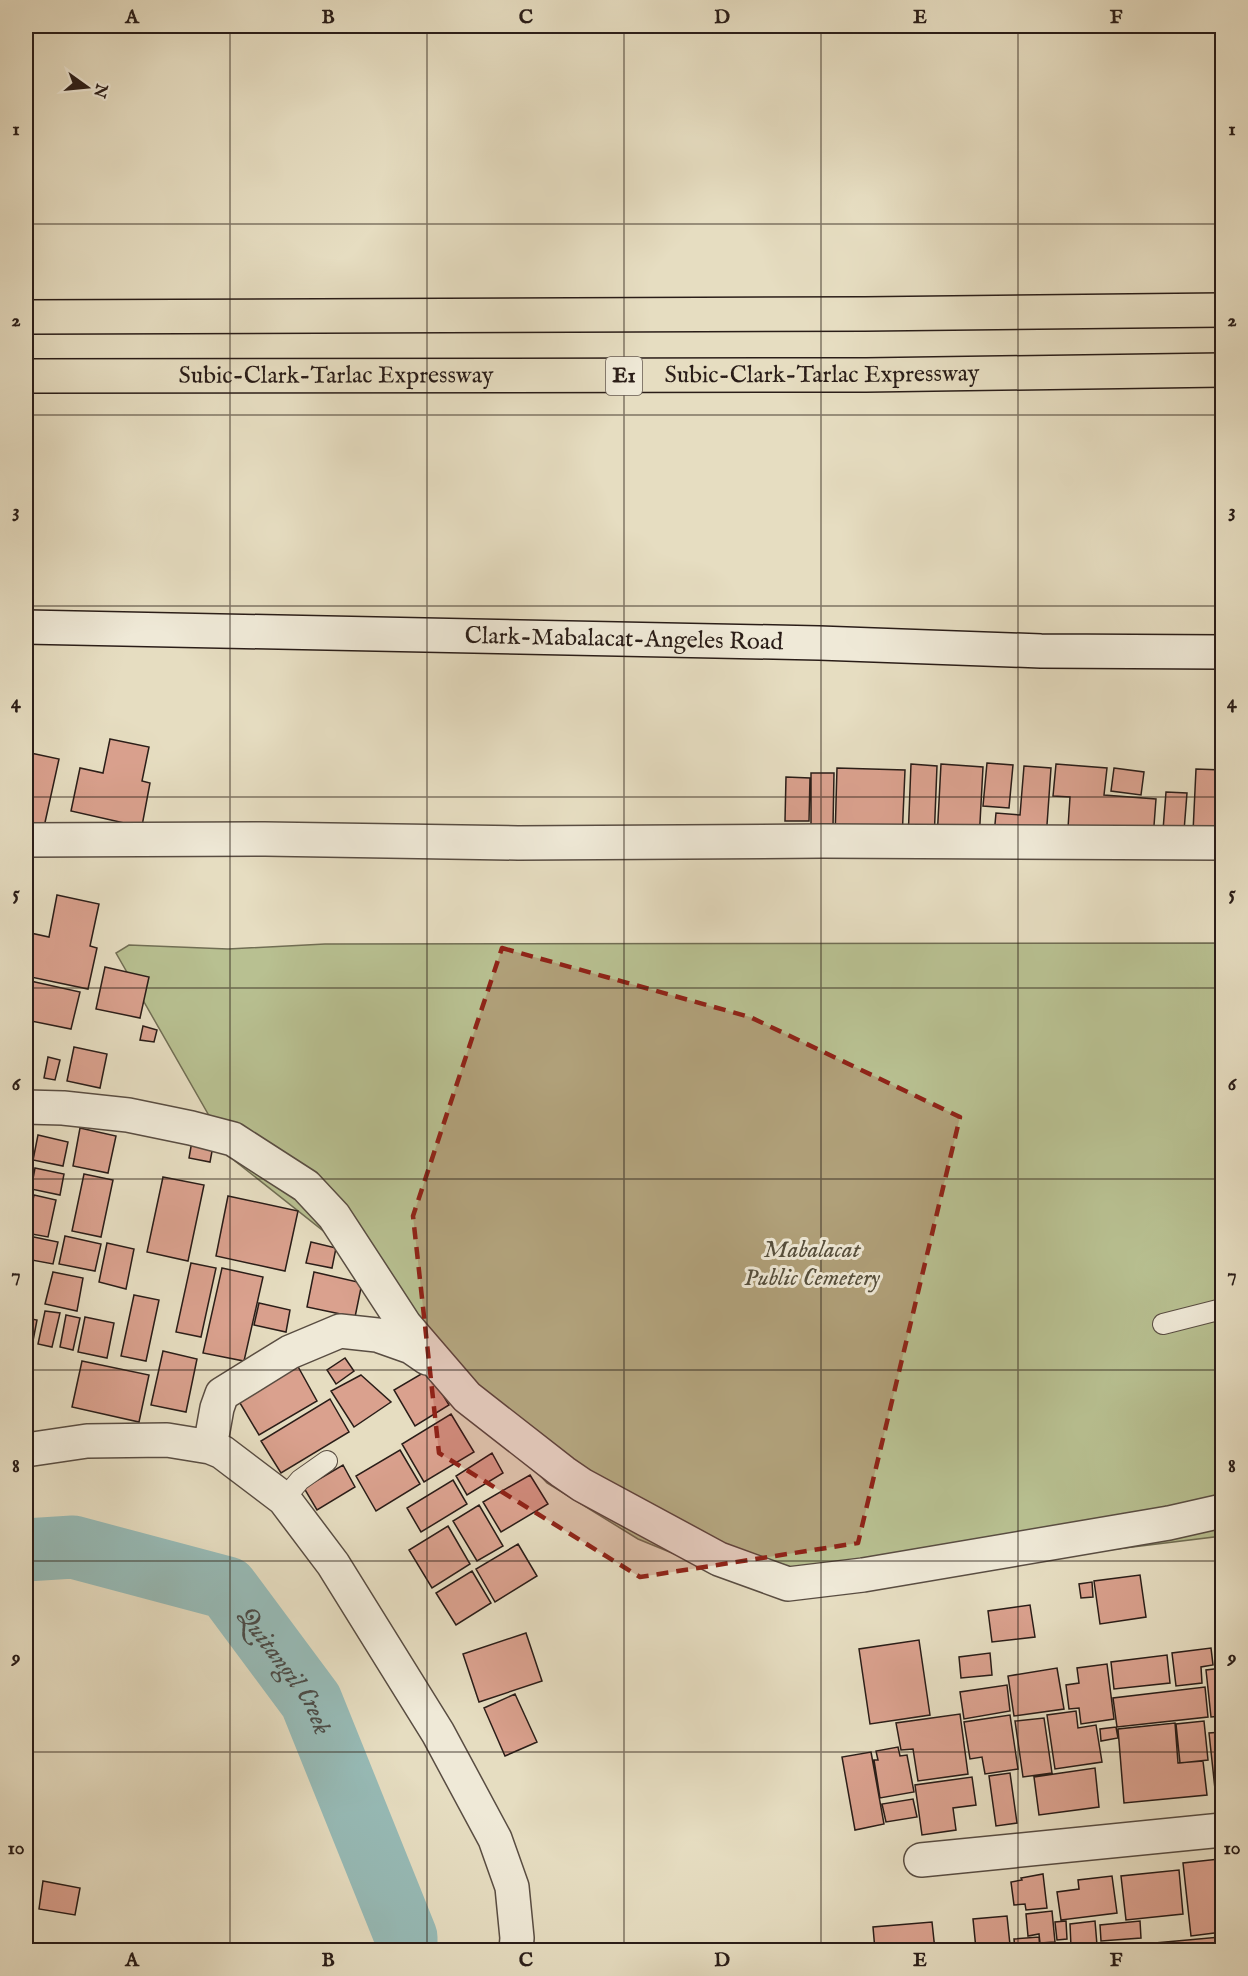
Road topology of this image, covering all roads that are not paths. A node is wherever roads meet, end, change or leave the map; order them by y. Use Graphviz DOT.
graph roads {
  1 [pos="1222,310"];
  2 [pos="26,317"];
  3 [pos="1222,370"];
  4 [pos="26,376"];
  5 [pos="26,627"];
  6 [pos="1222,652"];
  7 [pos="26,840"];
  8 [pos="1222,843"];
  9 [pos="26,1107"];
  10 [pos="1222,1309"];
  11 [pos="1163,1324"];
  12 [pos="441,1368"];
  13 [pos="210,1447"];
  14 [pos="26,1450"];
  15 [pos="327,1461"];
  16 [pos="284,1499"];
  17 [pos="1222,1511"];
  18 [pos="1222,1830"];
  19 [pos="921,1860"];
  20 [pos="516,1950"];
  1 -- 2 [label="highway"];
  3 -- 4 [label="highway, Subic-Clark-Tarlac Expressway / E1"];
  5 -- 6 [label="street, Clark-Mabalacat-Angeles Road"];
  7 -- 8 [label="street"];
  9 -- 12 [label="street"];
  10 -- 11 [label="lane"];
  12 -- 13 [label="street"];
  12 -- 17 [label="street"];
  13 -- 14 [label="street"];
  13 -- 16 [label="street"];
  15 -- 16 [label="lane"];
  16 -- 20 [label="street"];
  18 -- 19 [label="street"];
}
